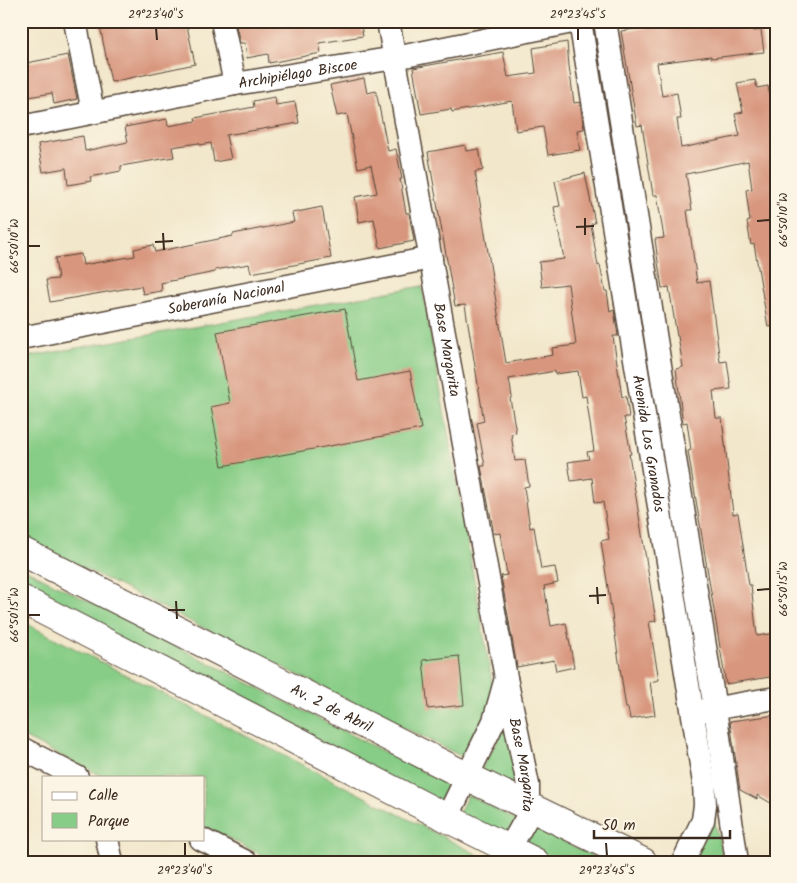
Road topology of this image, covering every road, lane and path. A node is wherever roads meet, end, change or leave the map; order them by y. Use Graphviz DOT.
graph roads {
  1 [pos="75,21"];
  2 [pos="222,21"];
  3 [pos="388,21"];
  4 [pos="578,21"];
  5 [pos="606,21"];
  6 [pos="395,58"];
  7 [pos="235,84"];
  8 [pos="93,112"];
  9 [pos="21,127"];
  10 [pos="431,258"];
  11 [pos="21,338"];
  12 [pos="21,551"];
  13 [pos="21,599"];
  14 [pos="506,678"];
  15 [pos="776,698"];
  16 [pos="704,711"];
  17 [pos="21,748"];
  18 [pos="75,776"];
  19 [pos="468,777"];
  20 [pos="528,806"];
  21 [pos="447,818"];
  22 [pos="107,840"];
  23 [pos="203,840"];
  24 [pos="509,849"];
  25 [pos="112,862"];
  26 [pos="246,862"];
  27 [pos="535,862"];
  28 [pos="642,862"];
  29 [pos="683,862"];
  30 [pos="737,862"];
  1 -- 8 [label="street"];
  2 -- 7 [label="street"];
  3 -- 6 [label="street, Base Margarita"];
  4 -- 6 [label="street, Archipiélago Biscoe"];
  4 -- 16 [label="street, Avenida Los Granados"];
  5 -- 16 [label="street, Avenida Los Granados"];
  6 -- 7 [label="street, Archipiélago Biscoe"];
  6 -- 10 [label="street, Base Margarita"];
  7 -- 8 [label="street, Archipiélago Biscoe"];
  8 -- 9 [label="street, Archipiélago Biscoe"];
  10 -- 11 [label="street, Soberanía Nacional"];
  10 -- 14 [label="street, Base Margarita"];
  12 -- 19 [label="main road, Av. 2 de Abril"];
  13 -- 21 [label="main road"];
  14 -- 19 [label="street, Base Margarita"];
  14 -- 20 [label="street, Base Margarita"];
  15 -- 16 [label="street"];
  16 -- 29 [label="street, Avenida Los Granados"];
  16 -- 30 [label="street, Avenida Los Granados"];
  17 -- 18 [label="street"];
  19 -- 20 [label="main road, Av. 2 de Abril"];
  19 -- 21 [label="street, Base Margarita"];
  20 -- 24 [label="street, Base Margarita"];
  20 -- 28 [label="main road, Av. 2 de Abril"];
  21 -- 24 [label="main road"];
  22 -- 25 [label="street"];
  23 -- 26 [label="street"];
  24 -- 27 [label="main road"];
}
